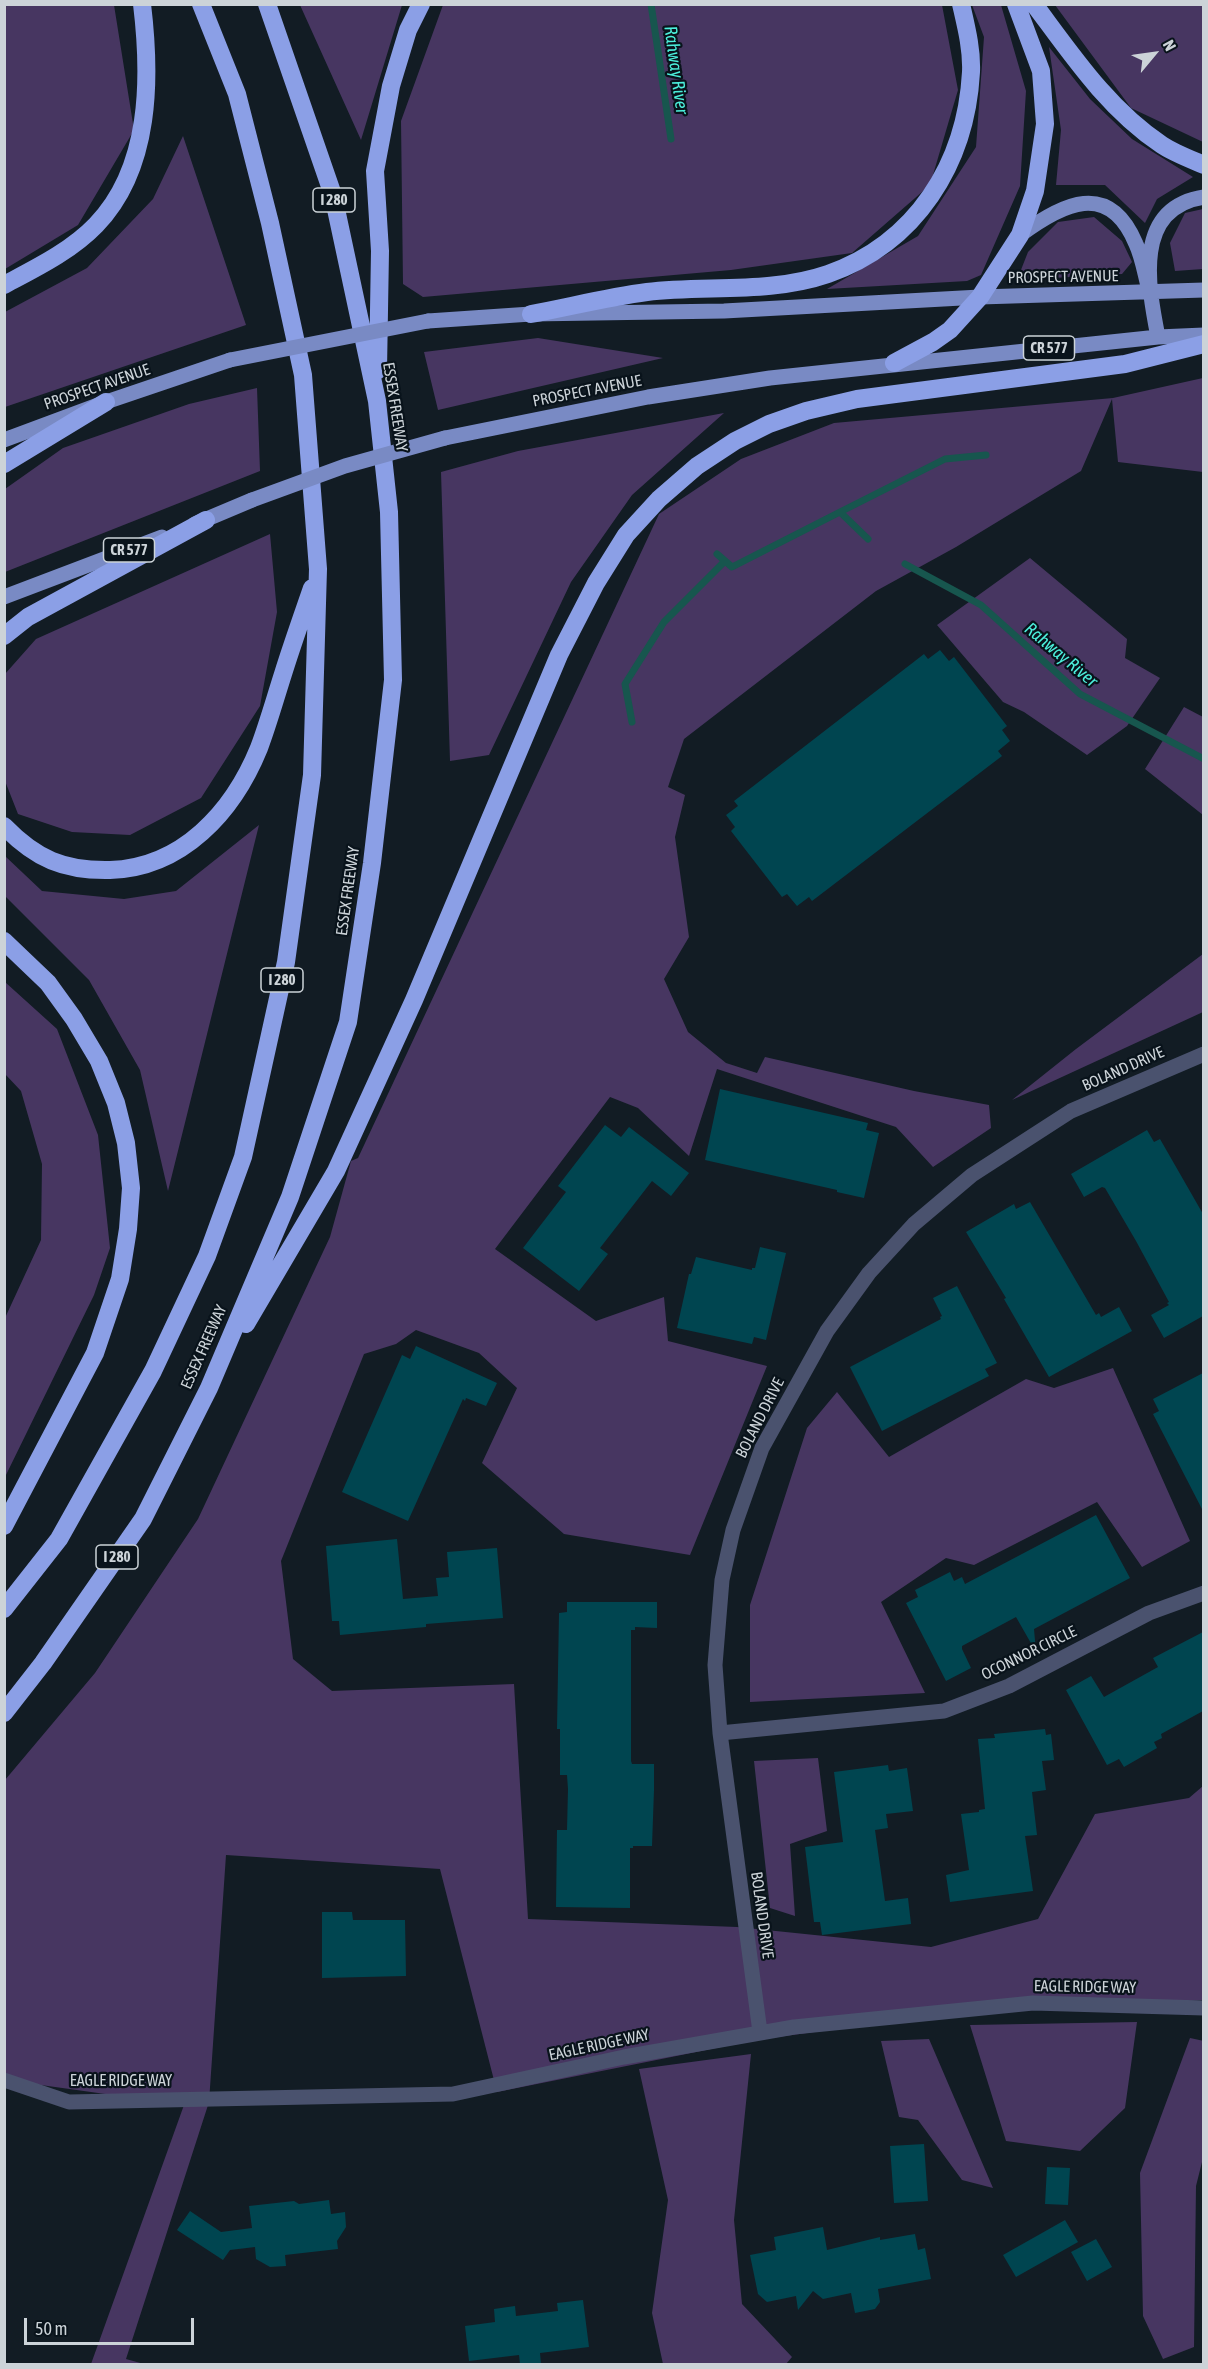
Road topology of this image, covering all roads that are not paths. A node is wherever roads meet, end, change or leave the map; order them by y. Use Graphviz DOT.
graph roads {
  1 [pos="142,4"];
  2 [pos="201,4"];
  3 [pos="267,4"];
  4 [pos="421,4"];
  5 [pos="961,4"];
  6 [pos="1016,4"];
  7 [pos="1034,4"];
  8 [pos="1203,165"];
  9 [pos="1203,197"];
  10 [pos="1020,235"];
  11 [pos="4,285"];
  12 [pos="1203,290"];
  13 [pos="1150,293"];
  14 [pos="980,297"];
  15 [pos="531,314"];
  16 [pos="1203,335"];
  17 [pos="1158,336"];
  18 [pos="1203,344"];
  19 [pos="894,363"];
  20 [pos="106,402"];
  21 [pos="377,402"];
  22 [pos="4,440"];
  23 [pos="4,464"];
  24 [pos="206,520"];
  25 [pos="318,569"];
  26 [pos="4,597"];
  27 [pos="4,636"];
  28 [pos="4,826"];
  29 [pos="4,941"];
  30 [pos="1203,1054"];
  31 [pos="209,1388"];
  32 [pos="4,1526"];
  33 [pos="1203,1593"];
  34 [pos="4,1609"];
  35 [pos="4,1713"];
  36 [pos="720,1733"];
  37 [pos="1203,2008"];
  38 [pos="760,2032"];
  39 [pos="4,2080"];
  1 -- 11 [label="highway"];
  2 -- 25 [label="highway, I 280"];
  3 -- 21 [label="highway, ESSEX FREEWAY / I 280"];
  4 -- 21 [label="highway"];
  5 -- 15 [label="highway"];
  6 -- 10 [label="highway"];
  7 -- 8 [label="highway"];
  9 -- 13 [label="main road"];
  10 -- 13 [label="main road"];
  10 -- 14 [label="highway"];
  12 -- 13 [label="main road, PROSPECT AVENUE"];
  13 -- 14 [label="main road, PROSPECT AVENUE"];
  13 -- 17 [label="main road"];
  14 -- 15 [label="main road, PROSPECT AVENUE"];
  14 -- 19 [label="highway"];
  15 -- 20 [label="main road, PROSPECT AVENUE, bridge"];
  16 -- 17 [label="main road, PROSPECT AVENUE / CR 577"];
  17 -- 19 [label="main road, PROSPECT AVENUE / CR 577"];
  18 -- 31 [label="highway"];
  19 -- 24 [label="main road, PROSPECT AVENUE / CR 577, bridge"];
  20 -- 22 [label="main road, PROSPECT AVENUE"];
  20 -- 23 [label="highway"];
  21 -- 31 [label="highway, ESSEX FREEWAY / I 280"];
  24 -- 26 [label="main road, PROSPECT AVENUE / CR 577"];
  24 -- 27 [label="highway"];
  25 -- 28 [label="highway"];
  25 -- 34 [label="highway, I 280"];
  29 -- 32 [label="highway"];
  30 -- 36 [label="street, BOLAND DRIVE"];
  31 -- 35 [label="highway, ESSEX FREEWAY / I 280"];
  33 -- 36 [label="street, OCONNOR CIRCLE"];
  36 -- 38 [label="street, BOLAND DRIVE"];
  37 -- 38 [label="street, EAGLE RIDGE WAY"];
  38 -- 39 [label="street, EAGLE RIDGE WAY"];
}
